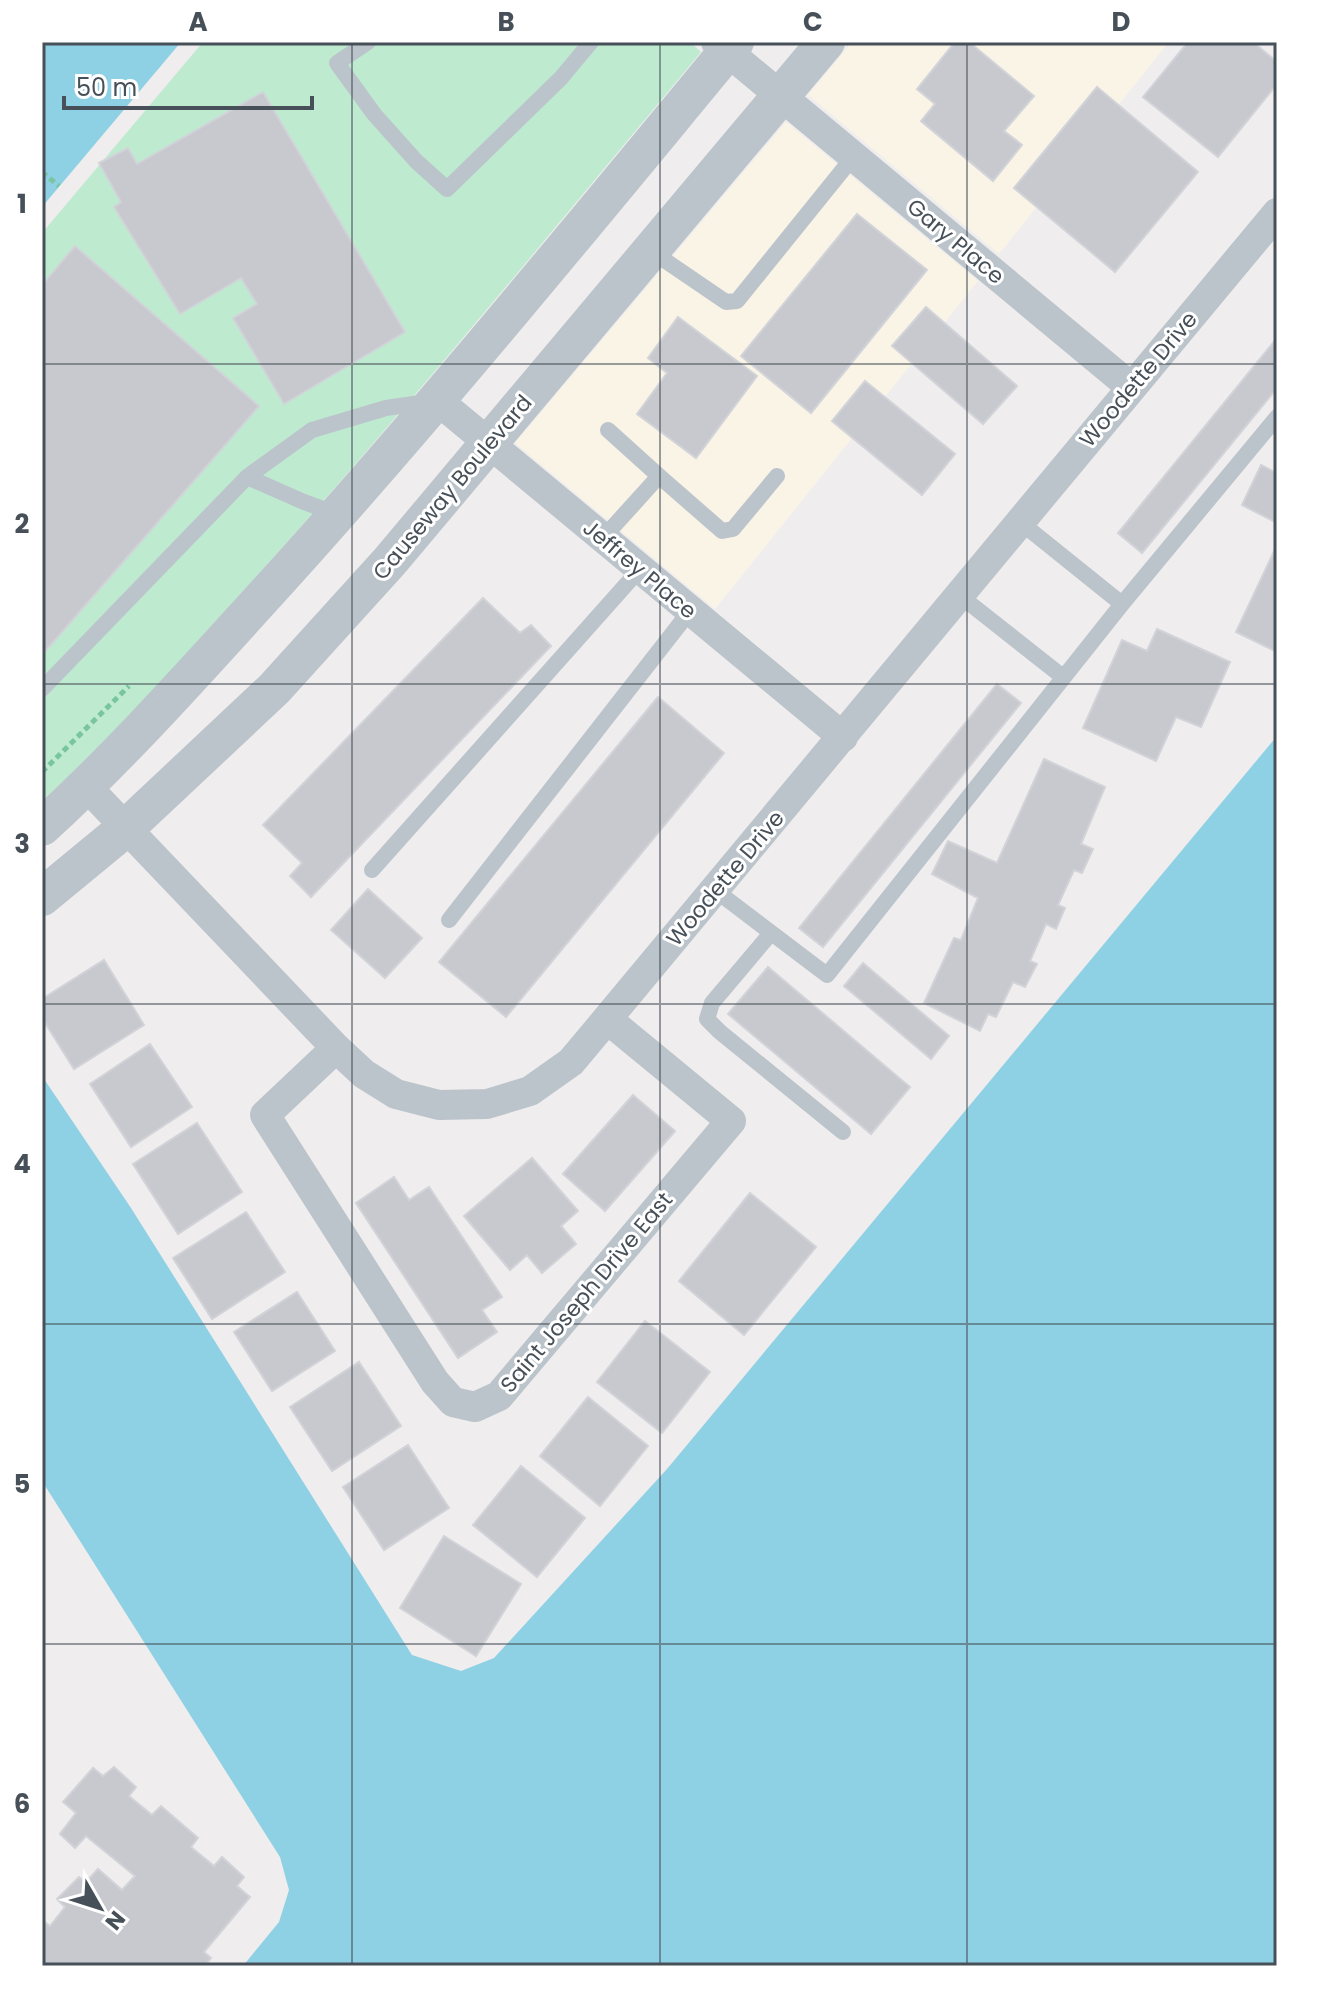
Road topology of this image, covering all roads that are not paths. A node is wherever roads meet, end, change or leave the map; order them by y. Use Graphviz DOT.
graph roads {
  1 [pos="368,42"];
  2 [pos="591,42"];
  3 [pos="826,42"];
  4 [pos="726,45"];
  5 [pos="781,96"];
  6 [pos="854,156"];
  7 [pos="1275,220"];
  8 [pos="651,251"];
  9 [pos="1131,387"];
  10 [pos="437,400"];
  11 [pos="1277,417"];
  12 [pos="608,430"];
  13 [pos="489,444"];
  14 [pos="659,476"];
  15 [pos="777,476"];
  16 [pos="247,477"];
  17 [pos="338,514"];
  18 [pos="1020,522"];
  19 [pos="603,538"];
  20 [pos="640,569"];
  21 [pos="959,595"];
  22 [pos="1122,604"];
  23 [pos="690,611"];
  24 [pos="1063,677"];
  25 [pos="42,689"];
  26 [pos="843,737"];
  27 [pos="87,787"];
  28 [pos="42,827"];
  29 [pos="127,827"];
  30 [pos="372,870"];
  31 [pos="715,890"];
  32 [pos="42,897"];
  33 [pos="449,920"];
  34 [pos="771,933"];
  35 [pos="607,1019"];
  36 [pos="336,1048"];
  37 [pos="843,1132"];
  1 -- 2 [label="lane"];
  3 -- 5 [label="street, Causeway Boulevard"];
  4 -- 5 [label="street, Gary Place"];
  4 -- 10 [label="street"];
  5 -- 6 [label="street, Gary Place"];
  5 -- 8 [label="street, Causeway Boulevard"];
  6 -- 8 [label="lane"];
  6 -- 9 [label="street, Gary Place"];
  7 -- 9 [label="street, Woodette Drive"];
  8 -- 13 [label="street, Causeway Boulevard"];
  9 -- 18 [label="street, Woodette Drive"];
  10 -- 13 [label="street, Jeffrey Place"];
  10 -- 16 [label="lane"];
  10 -- 17 [label="street"];
  11 -- 22 [label="lane"];
  12 -- 14 [label="lane"];
  13 -- 19 [label="street, Jeffrey Place"];
  13 -- 29 [label="street, Causeway Boulevard"];
  14 -- 15 [label="lane"];
  14 -- 19 [label="lane"];
  16 -- 17 [label="lane"];
  16 -- 25 [label="lane"];
  17 -- 27 [label="street"];
  18 -- 21 [label="street, Woodette Drive"];
  18 -- 22 [label="lane"];
  19 -- 20 [label="street, Jeffrey Place"];
  20 -- 23 [label="street, Jeffrey Place"];
  20 -- 30 [label="lane"];
  21 -- 24 [label="lane"];
  21 -- 26 [label="street, Woodette Drive"];
  22 -- 24 [label="lane"];
  23 -- 26 [label="street, Jeffrey Place"];
  23 -- 33 [label="lane"];
  24 -- 34 [label="lane"];
  26 -- 31 [label="street, Woodette Drive"];
  27 -- 28 [label="street"];
  27 -- 29 [label="street, Woodette Drive"];
  29 -- 32 [label="street, Causeway Boulevard"];
  29 -- 36 [label="street, Woodette Drive"];
  31 -- 34 [label="lane"];
  31 -- 35 [label="street, Woodette Drive"];
  34 -- 37 [label="lane"];
  35 -- 36 [label="street, Woodette Drive"];
  35 -- 36 [label="street, Saint Joseph Drive East"];
}
